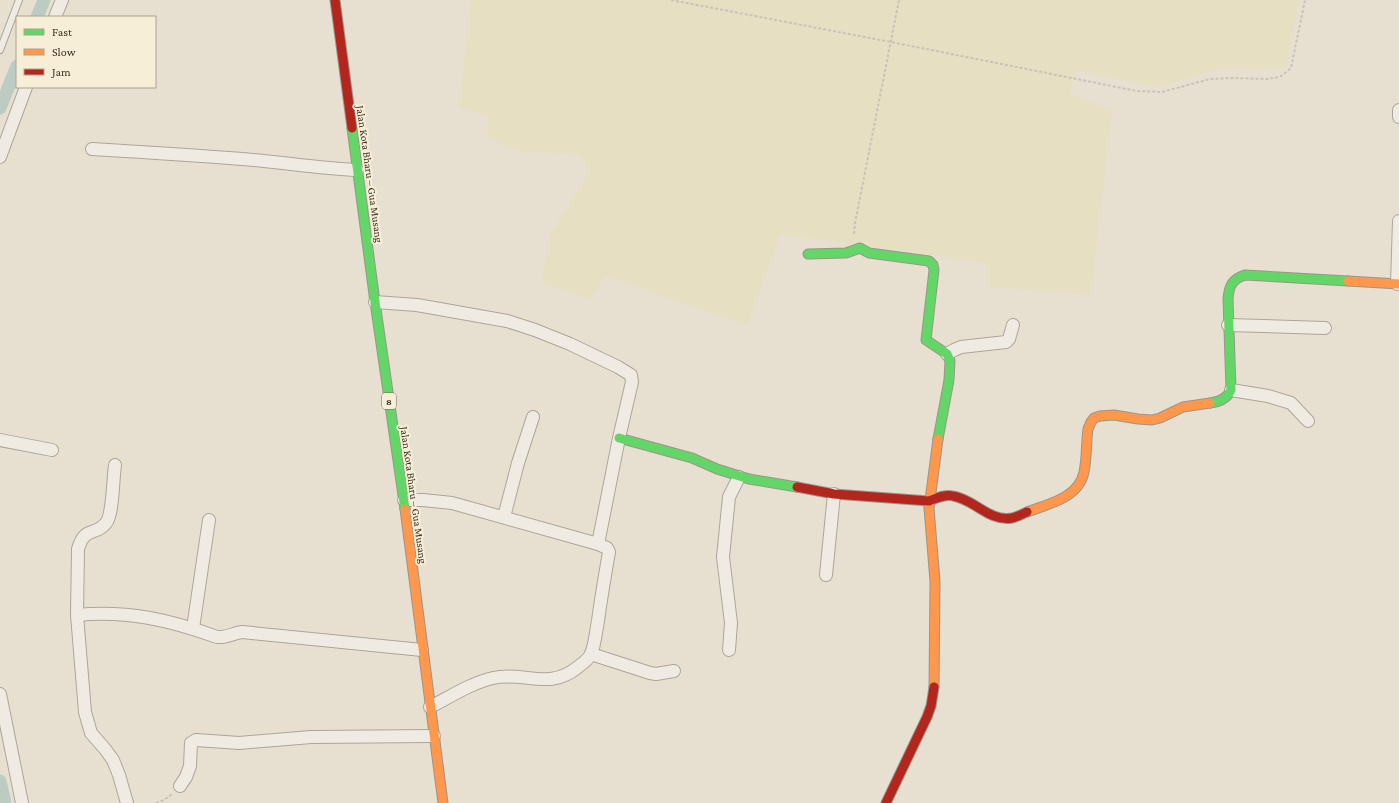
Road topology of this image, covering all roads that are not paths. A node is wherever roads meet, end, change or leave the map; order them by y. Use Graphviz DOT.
graph roads {
  1 [pos="19,0"];
  2 [pos="62,0"];
  3 [pos="335,0"];
  4 [pos="55,16"];
  5 [pos="0,50"];
  6 [pos="26,88"];
  7 [pos="1399,110"];
  8 [pos="1399,117"];
  9 [pos="92,150"];
  10 [pos="0,157"];
  11 [pos="357,170"];
  12 [pos="1399,221"];
  13 [pos="808,254"];
  14 [pos="1398,284"];
  15 [pos="375,302"];
  16 [pos="1013,325"];
  17 [pos="1228,325"];
  18 [pos="1325,328"];
  19 [pos="947,354"];
  20 [pos="1231,390"];
  21 [pos="533,417"];
  22 [pos="1308,421"];
  23 [pos="619,438"];
  24 [pos="0,440"];
  25 [pos="52,450"];
  26 [pos="115,465"];
  27 [pos="739,477"];
  28 [pos="834,494"];
  29 [pos="404,500"];
  30 [pos="929,501"];
  31 [pos="504,517"];
  32 [pos="209,520"];
  33 [pos="598,544"];
  34 [pos="826,575"];
  35 [pos="77,615"];
  36 [pos="193,628"];
  37 [pos="422,650"];
  38 [pos="729,650"];
  39 [pos="591,654"];
  40 [pos="674,671"];
  41 [pos="0,694"];
  42 [pos="430,707"];
  43 [pos="434,736"];
  44 [pos="180,786"];
  45 [pos="22,803"];
  46 [pos="127,803"];
  47 [pos="443,803"];
  48 [pos="886,803"];
  1 -- 5 [label="lane"];
  2 -- 4 [label="street"];
  3 -- 11 [label="street, Jalan Kota Bharu – Gua Musang / 8"];
  6 -- 10 [label="street"];
  7 -- 8 [label="street"];
  9 -- 11 [label="street"];
  11 -- 15 [label="street, Jalan Kota Bharu – Gua Musang / 8"];
  12 -- 14 [label="street"];
  13 -- 19 [label="street"];
  14 -- 17 [label="street"];
  15 -- 23 [label="street"];
  15 -- 29 [label="street, Jalan Kota Bharu – Gua Musang / 8"];
  16 -- 19 [label="street"];
  17 -- 18 [label="street"];
  17 -- 20 [label="street"];
  19 -- 30 [label="street"];
  20 -- 22 [label="street"];
  20 -- 30 [label="street"];
  21 -- 31 [label="street"];
  23 -- 27 [label="street"];
  23 -- 33 [label="street"];
  24 -- 25 [label="street"];
  26 -- 35 [label="street"];
  27 -- 28 [label="street"];
  27 -- 38 [label="street"];
  28 -- 30 [label="street"];
  28 -- 34 [label="street"];
  29 -- 31 [label="street"];
  29 -- 37 [label="street, Jalan Kota Bharu – Gua Musang / 8"];
  30 -- 48 [label="street"];
  31 -- 33 [label="street"];
  32 -- 36 [label="street"];
  33 -- 39 [label="street"];
  35 -- 36 [label="street"];
  35 -- 46 [label="street"];
  36 -- 37 [label="street"];
  37 -- 42 [label="street, Jalan Kota Bharu – Gua Musang / 8"];
  39 -- 40 [label="street"];
  39 -- 42 [label="street"];
  41 -- 45 [label="street"];
  42 -- 43 [label="street, Jalan Kota Bharu – Gua Musang / 8"];
  43 -- 44 [label="street"];
  43 -- 47 [label="street, Jalan Kota Bharu – Gua Musang / 8"];
}
